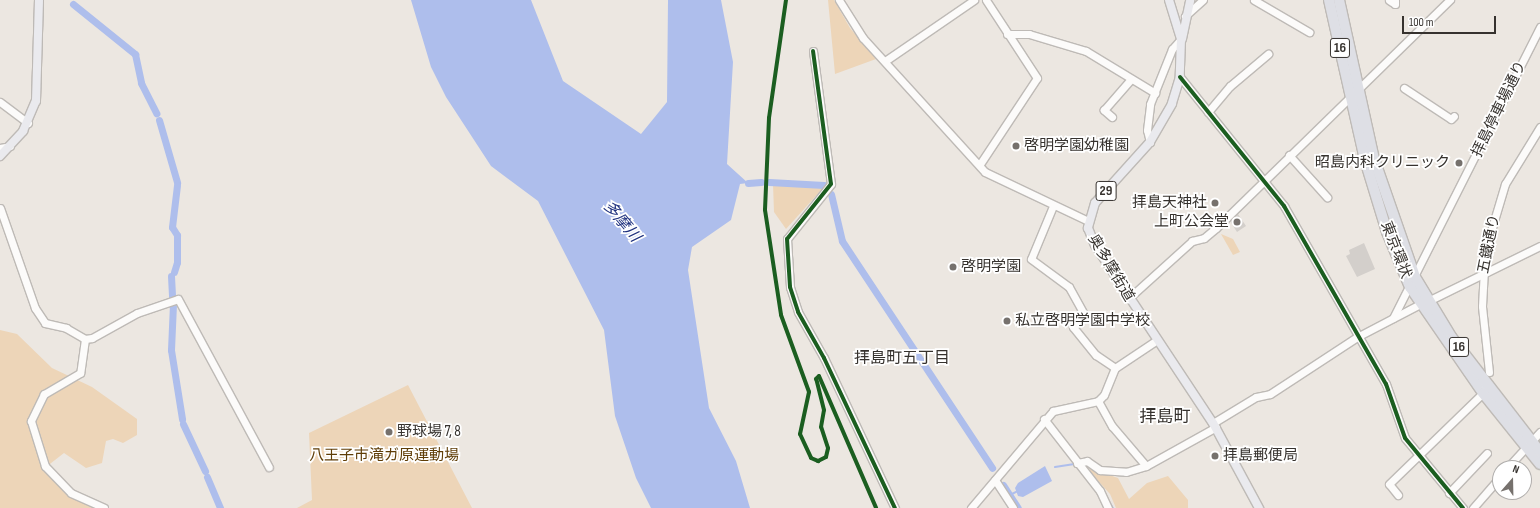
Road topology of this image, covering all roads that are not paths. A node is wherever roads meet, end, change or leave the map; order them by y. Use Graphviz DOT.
graph roads {
  1 [pos="39,0"];
  2 [pos="839,0"];
  3 [pos="974,0"];
  4 [pos="986,0"];
  5 [pos="1169,0"];
  6 [pos="1190,0"];
  7 [pos="1204,0"];
  8 [pos="1254,0"];
  9 [pos="1329,0"];
  10 [pos="1339,0"];
  11 [pos="1389,0"];
  12 [pos="1396,0"];
  13 [pos="1450,0"];
  14 [pos="1186,16"];
  15 [pos="1540,27"];
  16 [pos="1309,32"];
  17 [pos="1007,34"];
  18 [pos="1181,40"];
  19 [pos="813,51"];
  20 [pos="1268,54"];
  21 [pos="885,61"];
  22 [pos="1180,77"];
  23 [pos="1131,79"];
  24 [pos="1404,88"];
  25 [pos="1357,89"];
  26 [pos="1155,93"];
  27 [pos="1350,96"];
  28 [pos="0,102"];
  29 [pos="1208,112"];
  30 [pos="1454,116"];
  31 [pos="1112,117"];
  32 [pos="28,123"];
  33 [pos="1540,127"];
  34 [pos="1150,142"];
  35 [pos="10,146"];
  36 [pos="0,148"];
  37 [pos="1288,155"];
  38 [pos="0,156"];
  39 [pos="980,164"];
  40 [pos="1264,179"];
  41 [pos="1327,197"];
  42 [pos="1054,206"];
  43 [pos="0,208"];
  44 [pos="1088,221"];
  45 [pos="1540,246"];
  46 [pos="1481,276"];
  47 [pos="1415,277"];
  48 [pos="1410,287"];
  49 [pos="1129,298"];
  50 [pos="1424,303"];
  51 [pos="1393,318"];
  52 [pos="1357,336"];
  53 [pos="85,339"];
  54 [pos="1157,340"];
  55 [pos="1115,368"];
  56 [pos="1489,372"];
  57 [pos="1483,393"];
  58 [pos="1098,401"];
  59 [pos="1044,419"];
  60 [pos="1214,425"];
  61 [pos="1540,432"];
  62 [pos="1528,443"];
  63 [pos="1540,452"];
  64 [pos="1487,453"];
  65 [pos="1418,456"];
  66 [pos="1514,460"];
  67 [pos="1077,462"];
  68 [pos="1540,464"];
  69 [pos="1146,466"];
  70 [pos="269,467"];
  71 [pos="995,480"];
  72 [pos="1492,487"];
  73 [pos="1449,493"];
  74 [pos="1398,495"];
  75 [pos="104,508"];
  76 [pos="895,508"];
  77 [pos="971,508"];
  78 [pos="1013,508"];
  79 [pos="1108,508"];
  80 [pos="1258,508"];
  81 [pos="1463,508"];
  82 [pos="1474,508"];
  1 -- 32 [label="main road"];
  2 -- 21 [label="street"];
  3 -- 21 [label="street"];
  4 -- 17 [label="street"];
  5 -- 18 [label="main road, 奥多摩街道 / 29"];
  6 -- 14 [label="main road, 29"];
  7 -- 14 [label="street"];
  8 -- 16 [label="street"];
  9 -- 27 [label="highway, 東京環状 / 16"];
  10 -- 25 [label="highway, 東京環状 / 16"];
  11 -- 12 [label="street"];
  13 -- 25 [label="street"];
  14 -- 18 [label="main road, 29"];
  15 -- 47 [label="street, 拝島停車場通り"];
  17 -- 23 [label="street"];
  17 -- 39 [label="street"];
  18 -- 22 [label="main road, 奥多摩街道 / 29"];
  18 -- 26 [label="street"];
  19 -- 76 [label="street"];
  20 -- 29 [label="street"];
  21 -- 39 [label="street"];
  22 -- 29 [label="street"];
  22 -- 34 [label="main road, 奥多摩街道 / 29"];
  23 -- 26 [label="street"];
  23 -- 31 [label="street"];
  24 -- 30 [label="street"];
  25 -- 27 [label="street"];
  25 -- 47 [label="highway, 東京環状 / 16"];
  26 -- 34 [label="street"];
  27 -- 37 [label="street"];
  27 -- 48 [label="highway, 東京環状 / 16"];
  28 -- 32 [label="street"];
  29 -- 40 [label="street"];
  32 -- 35 [label="main road"];
  33 -- 46 [label="street, 五鐵通り"];
  34 -- 44 [label="main road, 奥多摩街道 / 29"];
  35 -- 36 [label="street"];
  35 -- 38 [label="main road"];
  37 -- 40 [label="street"];
  37 -- 41 [label="street"];
  39 -- 42 [label="street"];
  40 -- 49 [label="street"];
  40 -- 52 [label="street"];
  42 -- 44 [label="street"];
  42 -- 55 [label="street"];
  43 -- 53 [label="street"];
  44 -- 49 [label="main road, 奥多摩街道 / 29"];
  45 -- 46 [label="street"];
  46 -- 50 [label="street"];
  46 -- 56 [label="street, 五鐵通り"];
  47 -- 48 [label="street, 拝島停車場通り"];
  47 -- 50 [label="highway, 東京環状 / 16"];
  48 -- 50 [label="highway, 東京環状 / 16"];
  48 -- 51 [label="street, 拝島停車場通り"];
  49 -- 54 [label="main road, 奥多摩街道 / 29"];
  50 -- 51 [label="street"];
  50 -- 57 [label="highway, 東京環状 / 16"];
  50 -- 62 [label="highway, 東京環状 / 16"];
  51 -- 52 [label="street"];
  52 -- 60 [label="street"];
  52 -- 65 [label="street"];
  53 -- 70 [label="street"];
  53 -- 75 [label="street"];
  54 -- 55 [label="street"];
  54 -- 60 [label="main road, 奥多摩街道 / 29"];
  55 -- 58 [label="street"];
  57 -- 62 [label="highway, 東京環状 / 16"];
  57 -- 65 [label="street"];
  58 -- 59 [label="street"];
  58 -- 69 [label="street"];
  59 -- 67 [label="street"];
  59 -- 71 [label="street"];
  60 -- 69 [label="street"];
  60 -- 80 [label="main road, 奥多摩街道 / 29"];
  61 -- 62 [label="street"];
  62 -- 63 [label="highway, 東京環状 / 16"];
  62 -- 66 [label="street"];
  62 -- 68 [label="highway, 東京環状 / 16"];
  64 -- 73 [label="street"];
  65 -- 73 [label="street"];
  65 -- 74 [label="street"];
  67 -- 69 [label="street"];
  67 -- 79 [label="street"];
  71 -- 77 [label="street"];
  71 -- 78 [label="street"];
  72 -- 82 [label="street"];
  73 -- 81 [label="street"];
}
